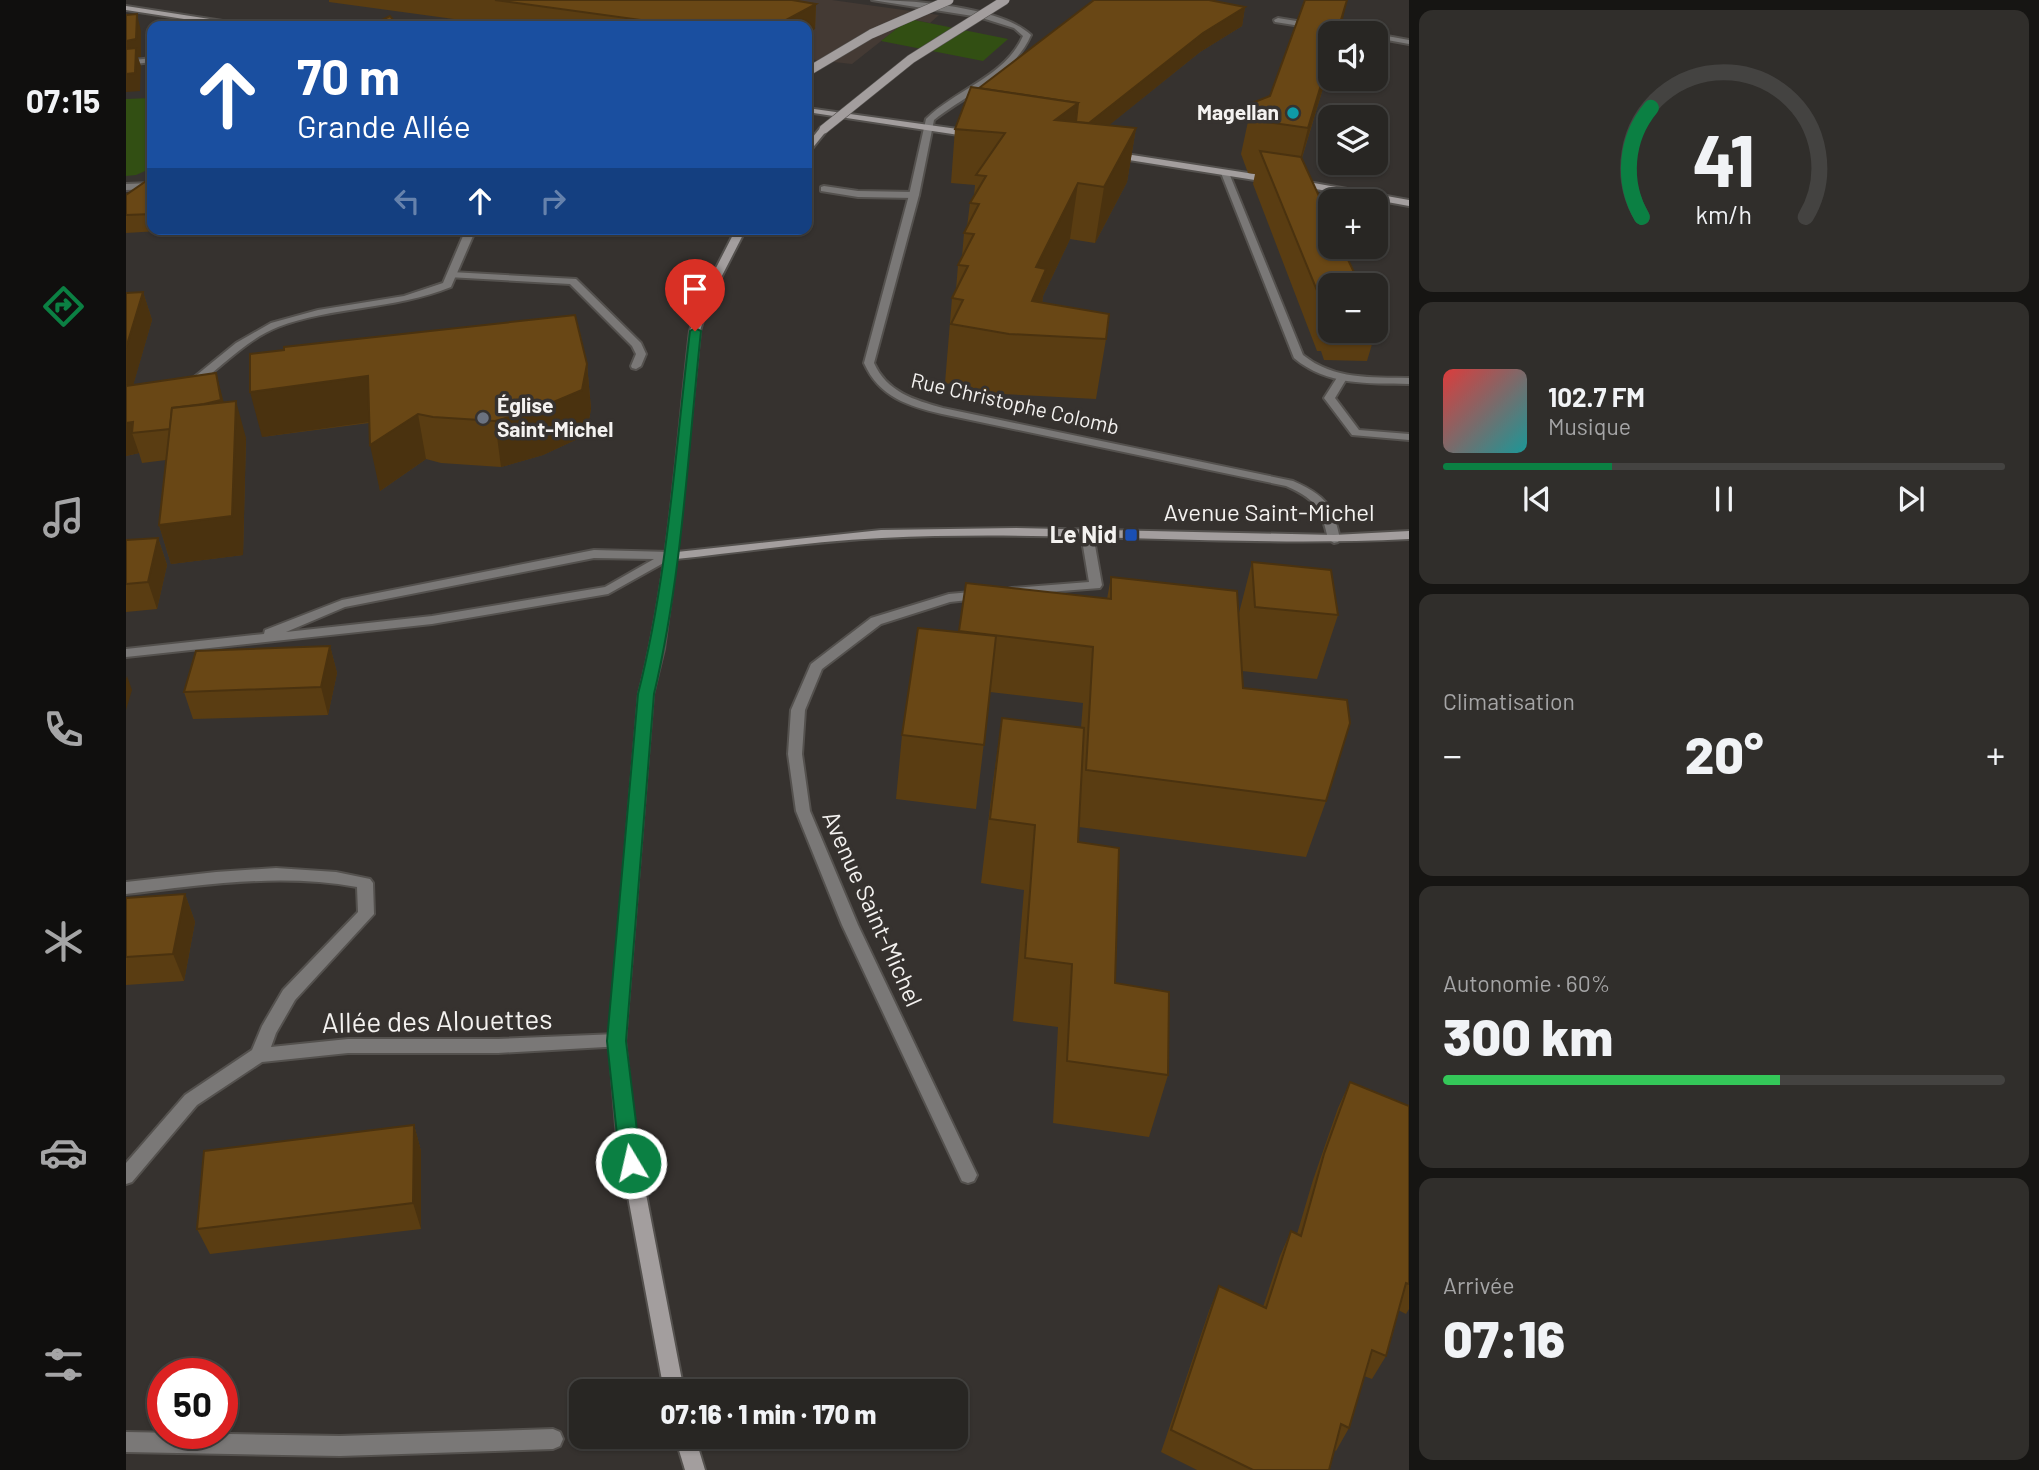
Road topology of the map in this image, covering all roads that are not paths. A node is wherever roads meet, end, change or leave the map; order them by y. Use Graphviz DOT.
graph roads {
  1 [pos="876,0"];
  2 [pos="949,0"];
  3 [pos="1005,0"];
  4 [pos="126,8"];
  5 [pos="1278,20"];
  6 [pos="210,21"];
  7 [pos="1318,27"];
  8 [pos="1388,38"];
  9 [pos="1409,42"];
  10 [pos="147,61"];
  11 [pos="126,63"];
  12 [pos="812,69"];
  13 [pos="812,111"];
  14 [pos="929,128"];
  15 [pos="982,136"];
  16 [pos="812,143"];
  17 [pos="1100,153"];
  18 [pos="1225,173"];
  19 [pos="147,186"];
  20 [pos="126,187"];
  21 [pos="824,189"];
  22 [pos="914,195"];
  23 [pos="1409,203"];
  24 [pos="468,235"];
  25 [pos="738,235"];
  26 [pos="451,275"];
  27 [pos="636,366"];
  28 [pos="1342,378"];
  29 [pos="1409,381"];
  30 [pos="177,393"];
  31 [pos="1409,437"];
  32 [pos="1087,534"];
  33 [pos="1409,535"];
  34 [pos="1334,539"];
  35 [pos="670,556"];
  36 [pos="253,640"];
  37 [pos="126,653"];
  38 [pos="126,888"];
  39 [pos="617,1041"];
  40 [pos="259,1055"];
  41 [pos="968,1175"];
  42 [pos="126,1176"];
  43 [pos="672,1379"];
  44 [pos="553,1440"];
  45 [pos="126,1443"];
  46 [pos="689,1449"];
  47 [pos="695,1470"];
  1 -- 14 [label="street"];
  2 -- 12 [label="main road, bridge"];
  3 -- 16 [label="main road, bridge"];
  4 -- 6 [label="main road"];
  5 -- 7 [label="street"];
  8 -- 9 [label="street"];
  10 -- 11 [label="street"];
  13 -- 14 [label="main road"];
  14 -- 15 [label="main road"];
  14 -- 22 [label="street, Rue Christophe Colomb"];
  17 -- 18 [label="main road"];
  18 -- 23 [label="main road"];
  18 -- 28 [label="street"];
  19 -- 20 [label="street"];
  21 -- 22 [label="street"];
  22 -- 34 [label="street, Rue Christophe Colomb"];
  24 -- 26 [label="street"];
  25 -- 35 [label="main road"];
  26 -- 27 [label="street"];
  26 -- 30 [label="street"];
  28 -- 29 [label="street"];
  28 -- 31 [label="street"];
  32 -- 34 [label="main road, Avenue Saint-Michel"];
  32 -- 35 [label="main road, Avenue Saint-Michel"];
  32 -- 41 [label="street, Avenue Saint-Michel"];
  33 -- 34 [label="main road, Avenue Saint-Michel"];
  35 -- 36 [label="street, Avenue Saint-Michel"];
  35 -- 36 [label="street, Avenue Saint-Michel"];
  35 -- 39 [label="main road"];
  36 -- 37 [label="street, Avenue Saint-Michel"];
  38 -- 40 [label="street"];
  39 -- 40 [label="street, Allée des Alouettes"];
  39 -- 43 [label="main road"];
  40 -- 42 [label="street"];
  44 -- 45 [label="street"];
  46 -- 47 [label="main road"];
}
